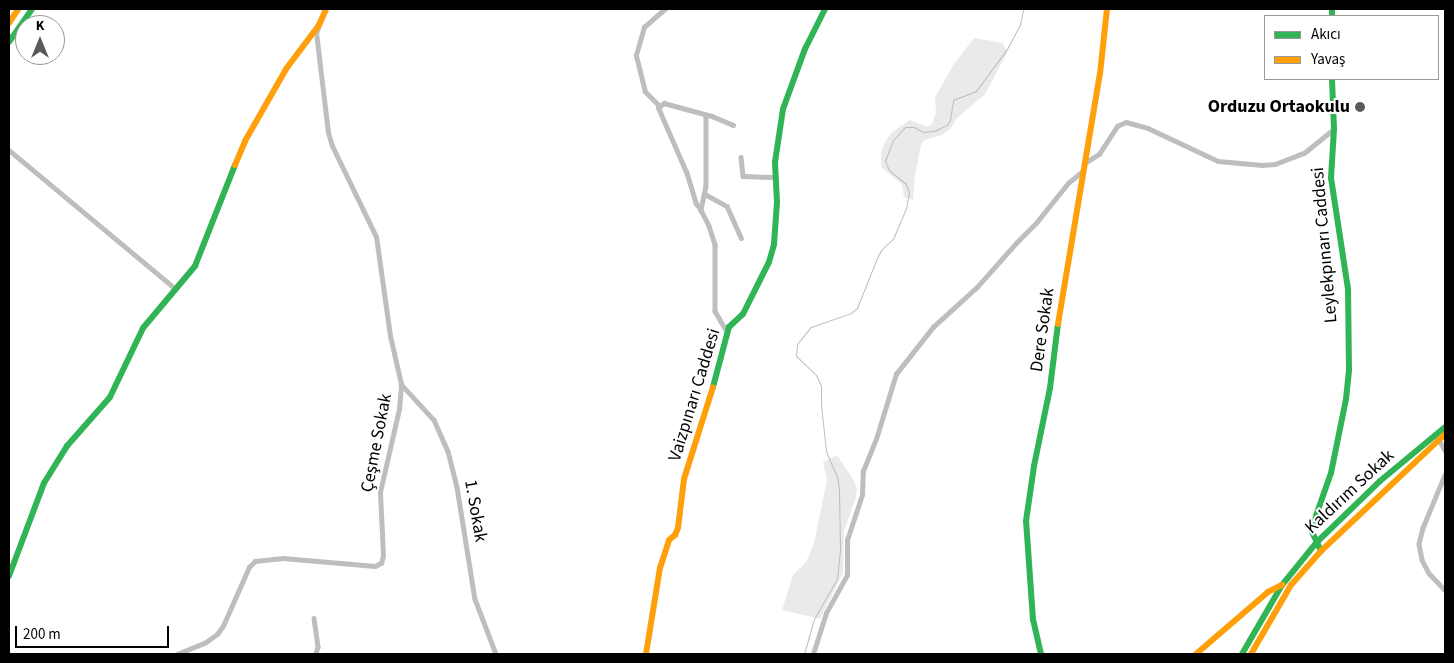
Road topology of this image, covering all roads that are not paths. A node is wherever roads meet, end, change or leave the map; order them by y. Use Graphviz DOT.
graph roads {
  1 [pos="18,9"];
  2 [pos="32,9"];
  3 [pos="326,9"];
  4 [pos="665,9"];
  5 [pos="825,9"];
  6 [pos="1107,9"];
  7 [pos="9,23"];
  8 [pos="319,25"];
  9 [pos="9,42"];
  10 [pos="1332,80"];
  11 [pos="659,106"];
  12 [pos="706,116"];
  13 [pos="733,125"];
  14 [pos="1334,129"];
  15 [pos="9,150"];
  16 [pos="741,157"];
  17 [pos="1084,163"];
  18 [pos="1082,171"];
  19 [pos="774,177"];
  20 [pos="705,194"];
  21 [pos="701,210"];
  22 [pos="741,238"];
  23 [pos="176,289"];
  24 [pos="727,332"];
  25 [pos="401,384"];
  26 [pos="1445,427"];
  27 [pos="1445,434"];
  28 [pos="1438,437"];
  29 [pos="1445,450"];
  30 [pos="1445,475"];
  31 [pos="1316,543"];
  32 [pos="1321,551"];
  33 [pos="9,576"];
  34 [pos="1282,585"];
  35 [pos="1291,585"];
  36 [pos="1445,590"];
  37 [pos="314,618"];
  38 [pos="177,654"];
  39 [pos="316,654"];
  40 [pos="496,654"];
  41 [pos="646,654"];
  42 [pos="813,654"];
  43 [pos="1042,654"];
  44 [pos="1196,654"];
  45 [pos="1242,654"];
  46 [pos="1251,654"];
  1 -- 7 [label="street"];
  2 -- 9 [label="street"];
  3 -- 8 [label="street"];
  4 -- 11 [label="street"];
  5 -- 19 [label="street, Vaizpınarı Caddesi"];
  6 -- 17 [label="street, Dere Sokak"];
  8 -- 23 [label="street"];
  8 -- 25 [label="street, Çeşme Sokak"];
  10 -- 14 [label="street, Leylekpınarı Caddesi"];
  11 -- 12 [label="street"];
  11 -- 21 [label="street"];
  12 -- 13 [label="street"];
  12 -- 20 [label="street"];
  14 -- 17 [label="street"];
  14 -- 31 [label="street, Leylekpınarı Caddesi"];
  15 -- 23 [label="street"];
  16 -- 19 [label="street"];
  17 -- 18 [label="street, Dere Sokak"];
  18 -- 42 [label="street"];
  18 -- 43 [label="street, Dere Sokak"];
  19 -- 24 [label="street, Vaizpınarı Caddesi"];
  20 -- 21 [label="street"];
  20 -- 22 [label="street"];
  21 -- 24 [label="street"];
  23 -- 33 [label="street"];
  24 -- 41 [label="street, Vaizpınarı Caddesi"];
  25 -- 38 [label="street, Çeşme Sokak"];
  25 -- 40 [label="street, 1. Sokak"];
  26 -- 28 [label="street, Kaldırım Sokak"];
  27 -- 28 [label="street, Kaldırım Sokak"];
  28 -- 29 [label="street"];
  28 -- 31 [label="street, Kaldırım Sokak"];
  28 -- 32 [label="street, Kaldırım Sokak"];
  30 -- 36 [label="street"];
  31 -- 32 [label="street, Leylekpınarı Caddesi"];
  31 -- 34 [label="street, Kaldırım Sokak"];
  32 -- 35 [label="street, Kaldırım Sokak"];
  34 -- 35 [label="street"];
  34 -- 44 [label="street, Kaldırım Sokak"];
  34 -- 45 [label="street"];
  35 -- 46 [label="street, Kaldırım Sokak"];
  37 -- 39 [label="street"];
}
